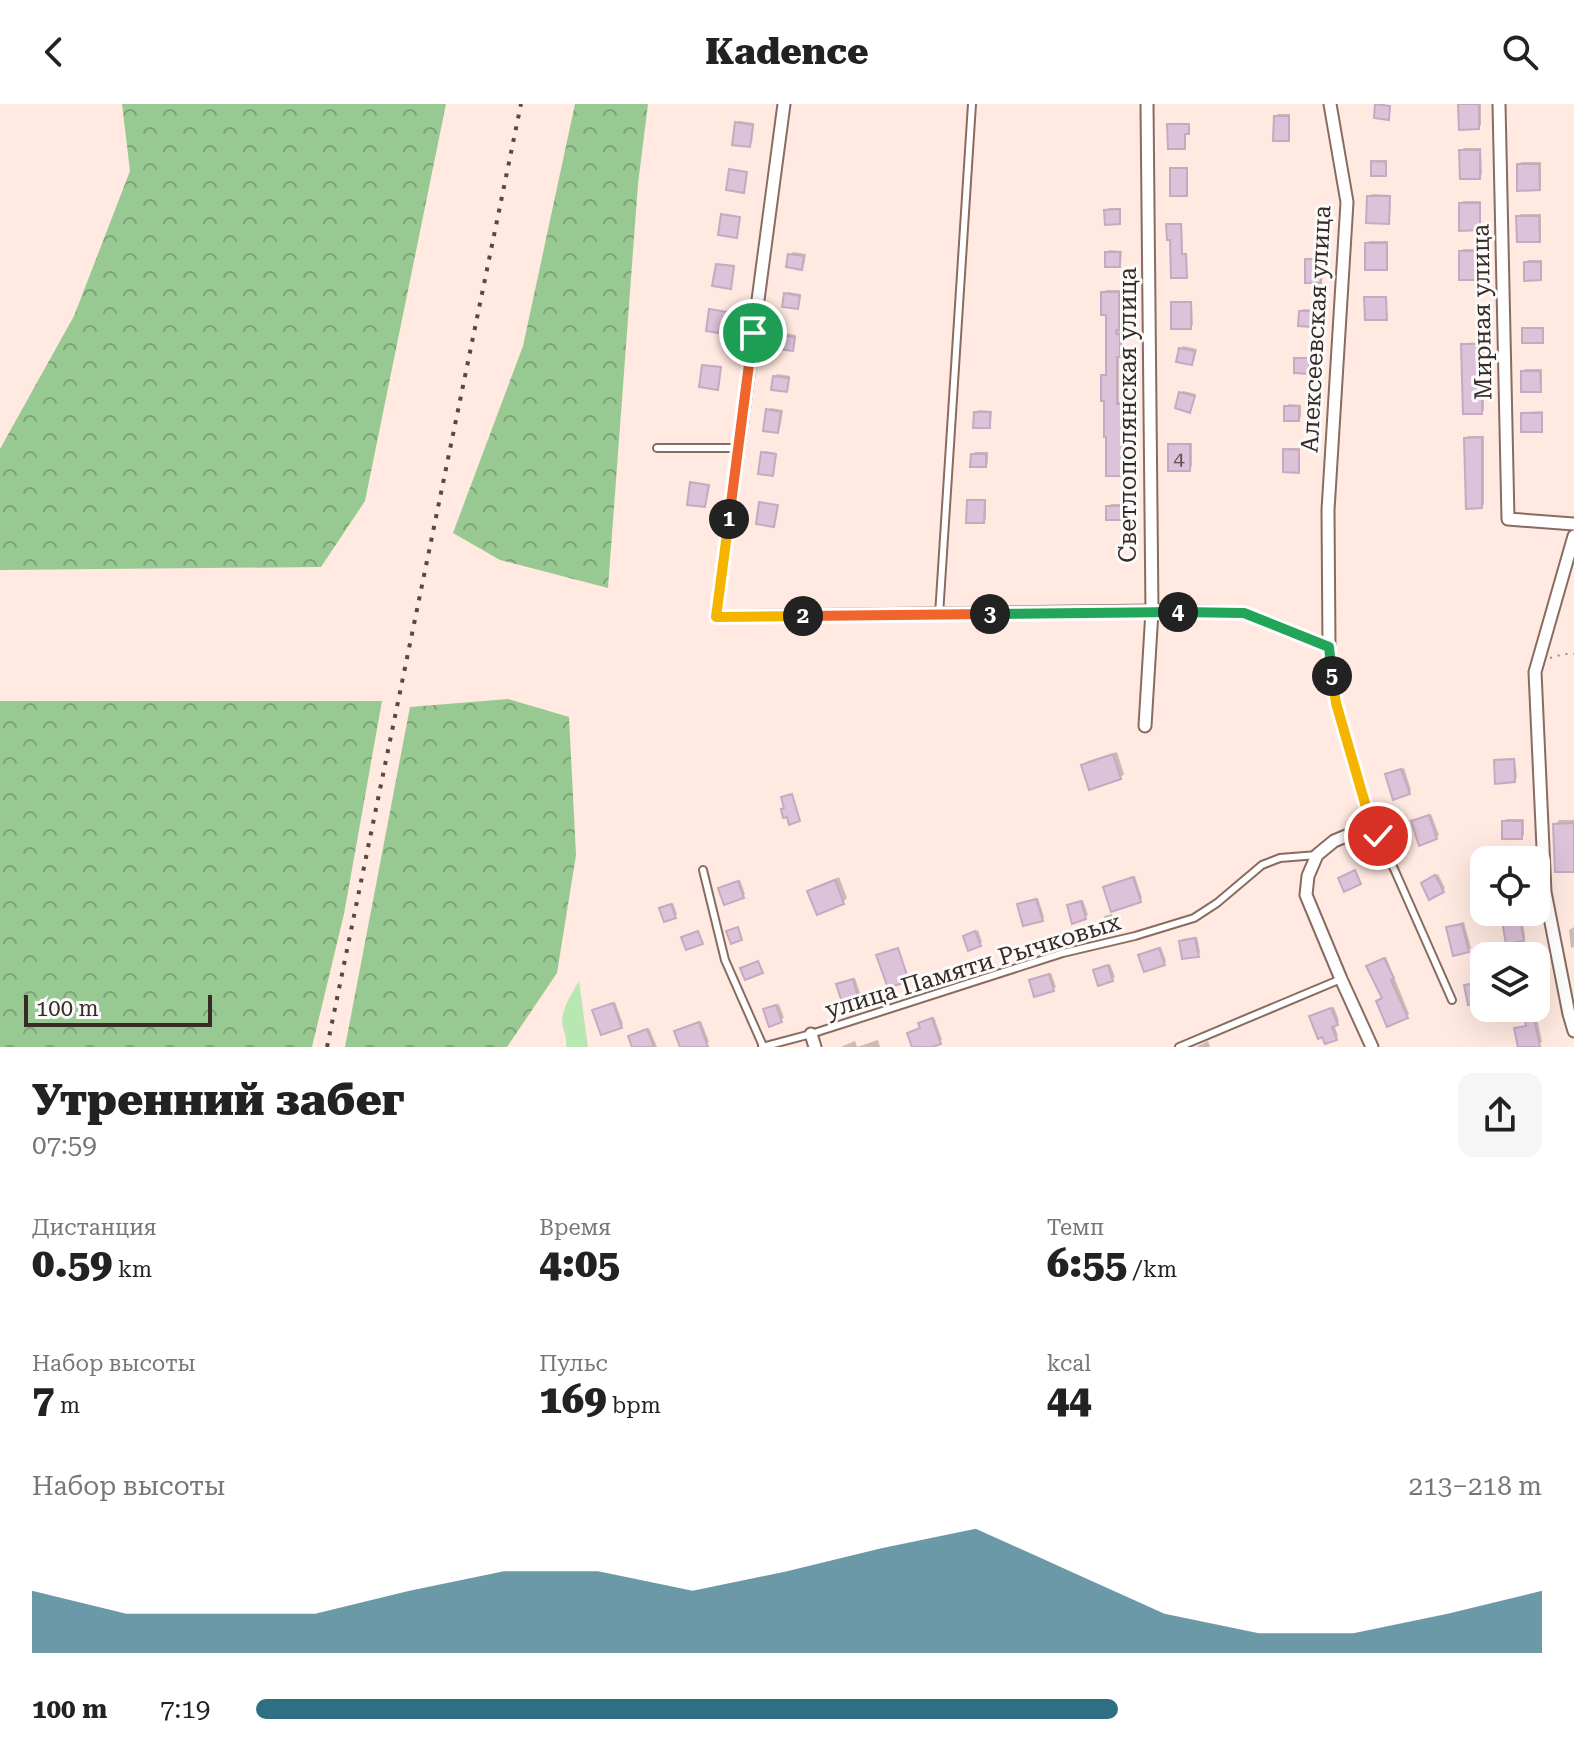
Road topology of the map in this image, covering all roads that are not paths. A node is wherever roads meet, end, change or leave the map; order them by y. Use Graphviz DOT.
graph roads {
  1 [pos="784,104"];
  2 [pos="972,104"];
  3 [pos="1147,104"];
  4 [pos="1330,104"];
  5 [pos="1499,104"];
  6 [pos="657,448"];
  7 [pos="738,448"];
  8 [pos="1574,524"];
  9 [pos="1574,536"];
  10 [pos="1152,611"];
  11 [pos="939,615"];
  12 [pos="1329,647"];
  13 [pos="1145,726"];
  14 [pos="1369,817"];
  15 [pos="1317,855"];
  16 [pos="703,870"];
  17 [pos="1341,979"];
  18 [pos="1452,1000"];
  19 [pos="1574,1031"];
  20 [pos="811,1034"];
  21 [pos="762,1047"];
  22 [pos="815,1047"];
  23 [pos="1179,1047"];
  24 [pos="1372,1047"];
  1 -- 7 [label="street"];
  2 -- 11 [label="lane"];
  3 -- 10 [label="street, Светлополянская улица"];
  4 -- 12 [label="street, Алексеевская улица"];
  5 -- 8 [label="street, Мирная улица"];
  6 -- 7 [label="lane"];
  7 -- 11 [label="street"];
  9 -- 19 [label="street"];
  10 -- 11 [label="street"];
  10 -- 12 [label="street"];
  10 -- 13 [label="street, Светлополянская улица"];
  12 -- 14 [label="street, Алексеевская улица"];
  14 -- 15 [label="street"];
  14 -- 18 [label="lane"];
  15 -- 17 [label="street"];
  15 -- 20 [label="lane, улица Памяти Рычковых"];
  16 -- 21 [label="lane"];
  17 -- 23 [label="lane"];
  17 -- 24 [label="street"];
  20 -- 21 [label="lane, улица Памяти Рычковых"];
  20 -- 22 [label="street"];
}
